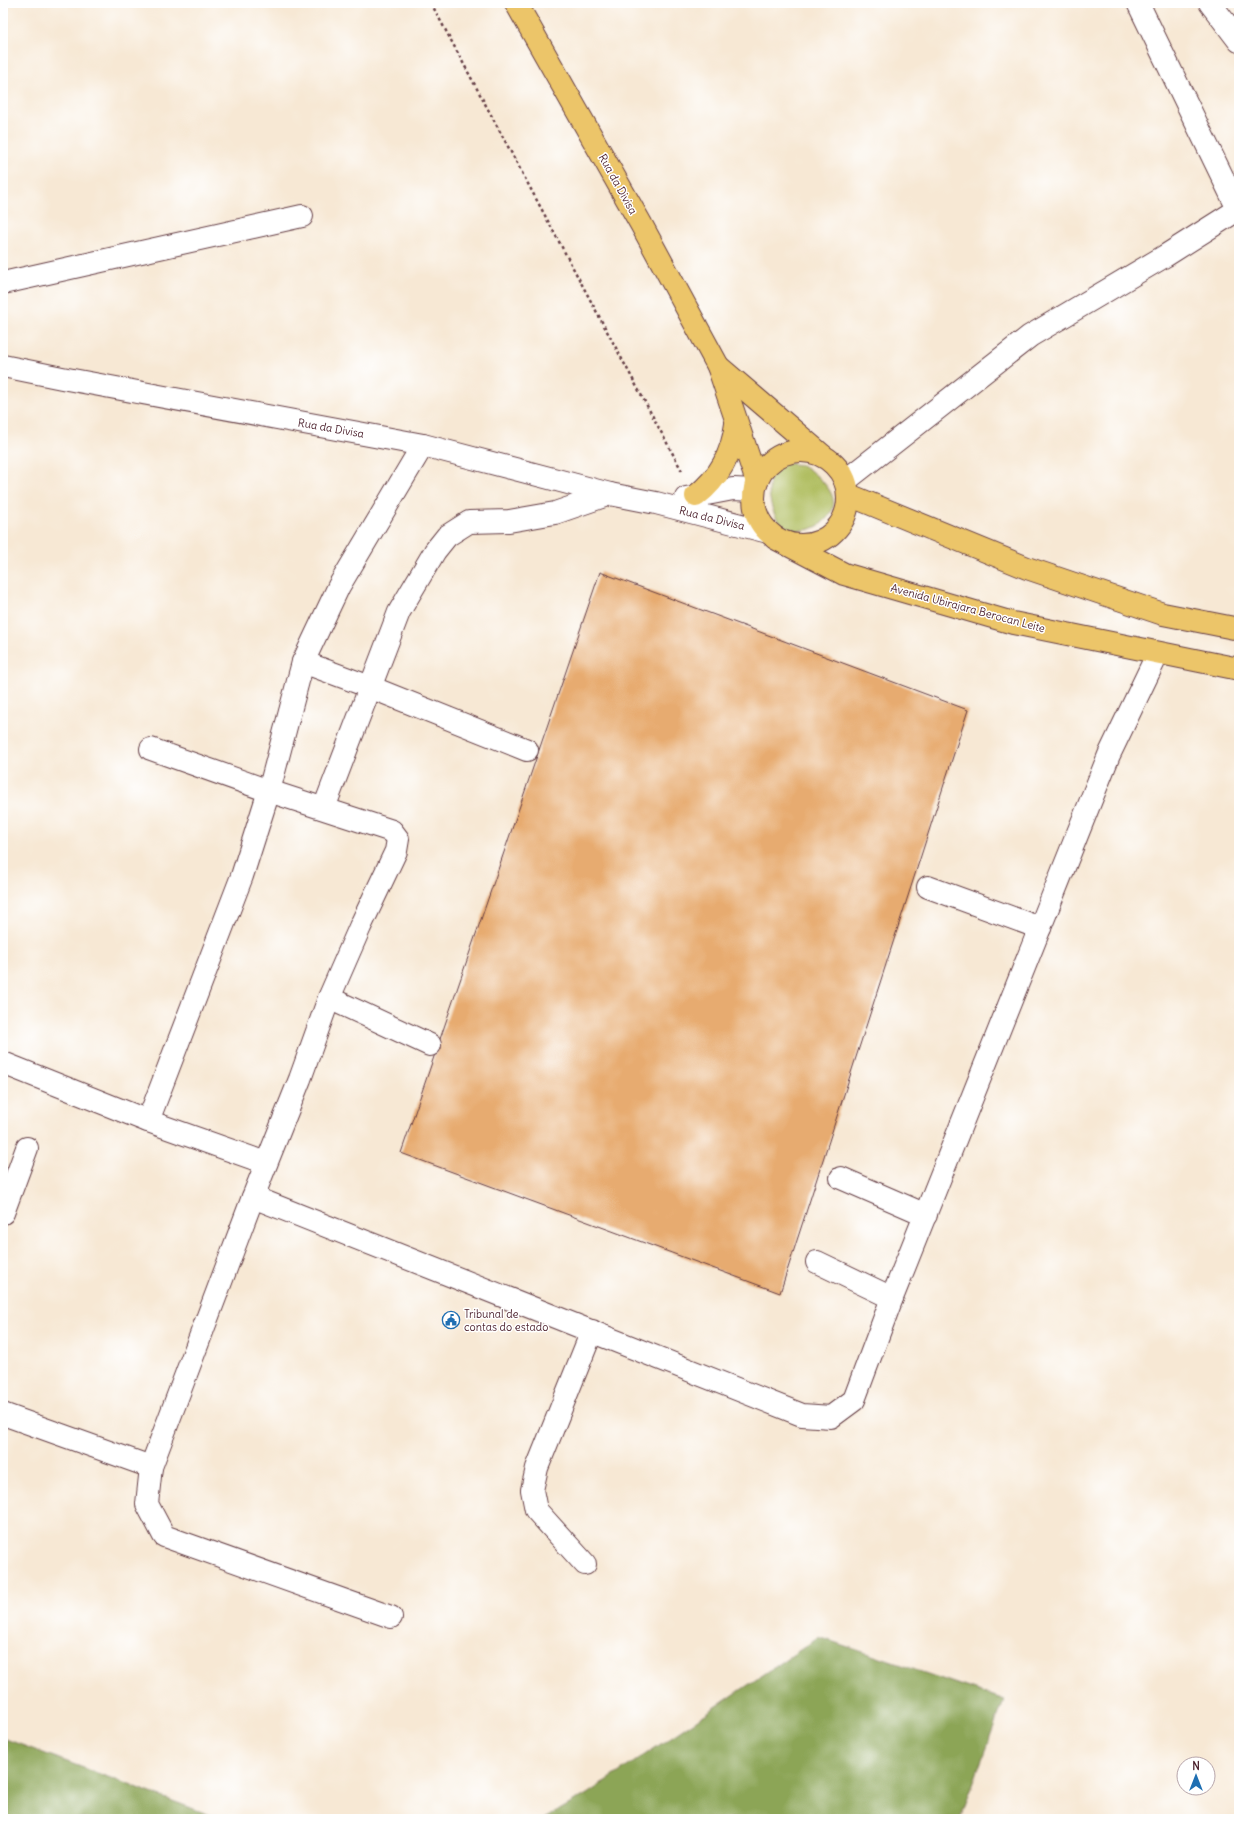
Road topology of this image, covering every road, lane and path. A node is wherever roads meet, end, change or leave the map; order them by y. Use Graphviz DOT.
graph roads {
  1 [pos="431,3"];
  2 [pos="516,3"];
  3 [pos="1138,3"];
  4 [pos="1210,3"];
  5 [pos="1239,41"];
  6 [pos="1239,209"];
  7 [pos="302,216"];
  8 [pos="3,283"];
  9 [pos="3,366"];
  10 [pos="718,366"];
  11 [pos="736,422"];
  12 [pos="423,445"];
  13 [pos="828,459"];
  14 [pos="756,486"];
  15 [pos="847,488"];
  16 [pos="610,494"];
  17 [pos="696,496"];
  18 [pos="656,504"];
  19 [pos="771,535"];
  20 [pos="1239,629"];
  21 [pos="1158,653"];
  22 [pos="303,662"];
  23 [pos="1239,669"];
  24 [pos="370,687"];
  25 [pos="151,749"];
  26 [pos="527,750"];
  27 [pos="269,791"];
  28 [pos="324,808"];
  29 [pos="928,887"];
  30 [pos="1040,928"];
  31 [pos="330,998"];
  32 [pos="430,1045"];
  33 [pos="3,1063"];
  34 [pos="148,1121"];
  35 [pos="28,1148"];
  36 [pos="266,1163"];
  37 [pos="841,1178"];
  38 [pos="253,1197"];
  39 [pos="3,1213"];
  40 [pos="926,1215"];
  41 [pos="817,1262"];
  42 [pos="892,1298"];
  43 [pos="592,1331"];
  44 [pos="3,1414"];
  45 [pos="151,1467"];
  46 [pos="585,1564"];
  47 [pos="391,1617"];
  1 -- 17 [label="path"];
  2 -- 10 [label="main road, Rua da Divisa"];
  3 -- 6 [label="street"];
  4 -- 5 [label="street"];
  6 -- 15 [label="street"];
  7 -- 8 [label="street"];
  9 -- 12 [label="street, Rua da Divisa"];
  10 -- 11 [label="main road, Rua da Divisa"];
  10 -- 13 [label="main road, Rua da Divisa"];
  11 -- 14 [label="main road, Rua da Divisa"];
  11 -- 17 [label="main road"];
  12 -- 16 [label="street, Rua da Divisa"];
  12 -- 22 [label="street"];
  13 -- 14 [label="main road"];
  13 -- 15 [label="main road"];
  14 -- 17 [label="street, Rua da Divisa"];
  14 -- 19 [label="main road"];
  15 -- 19 [label="main road"];
  15 -- 20 [label="main road"];
  16 -- 18 [label="street, Rua da Divisa"];
  16 -- 24 [label="street"];
  17 -- 18 [label="street, Rua da Divisa"];
  18 -- 19 [label="street, Rua da Divisa"];
  19 -- 21 [label="main road, Avenida Ubirajara Berocan Leite"];
  21 -- 23 [label="main road, Avenida Ubirajara Berocan Leite"];
  21 -- 30 [label="street"];
  22 -- 24 [label="street"];
  22 -- 27 [label="street"];
  24 -- 26 [label="street"];
  24 -- 28 [label="street"];
  25 -- 27 [label="street"];
  27 -- 28 [label="street"];
  27 -- 34 [label="street"];
  28 -- 31 [label="street"];
  29 -- 30 [label="street"];
  30 -- 40 [label="street"];
  31 -- 32 [label="street"];
  31 -- 36 [label="street"];
  33 -- 34 [label="street"];
  34 -- 36 [label="street"];
  35 -- 39 [label="street"];
  36 -- 38 [label="street"];
  37 -- 40 [label="street"];
  38 -- 43 [label="street"];
  38 -- 45 [label="street"];
  40 -- 42 [label="street"];
  41 -- 42 [label="street"];
  42 -- 43 [label="street"];
  43 -- 46 [label="street"];
  44 -- 45 [label="street"];
  45 -- 47 [label="street"];
}
